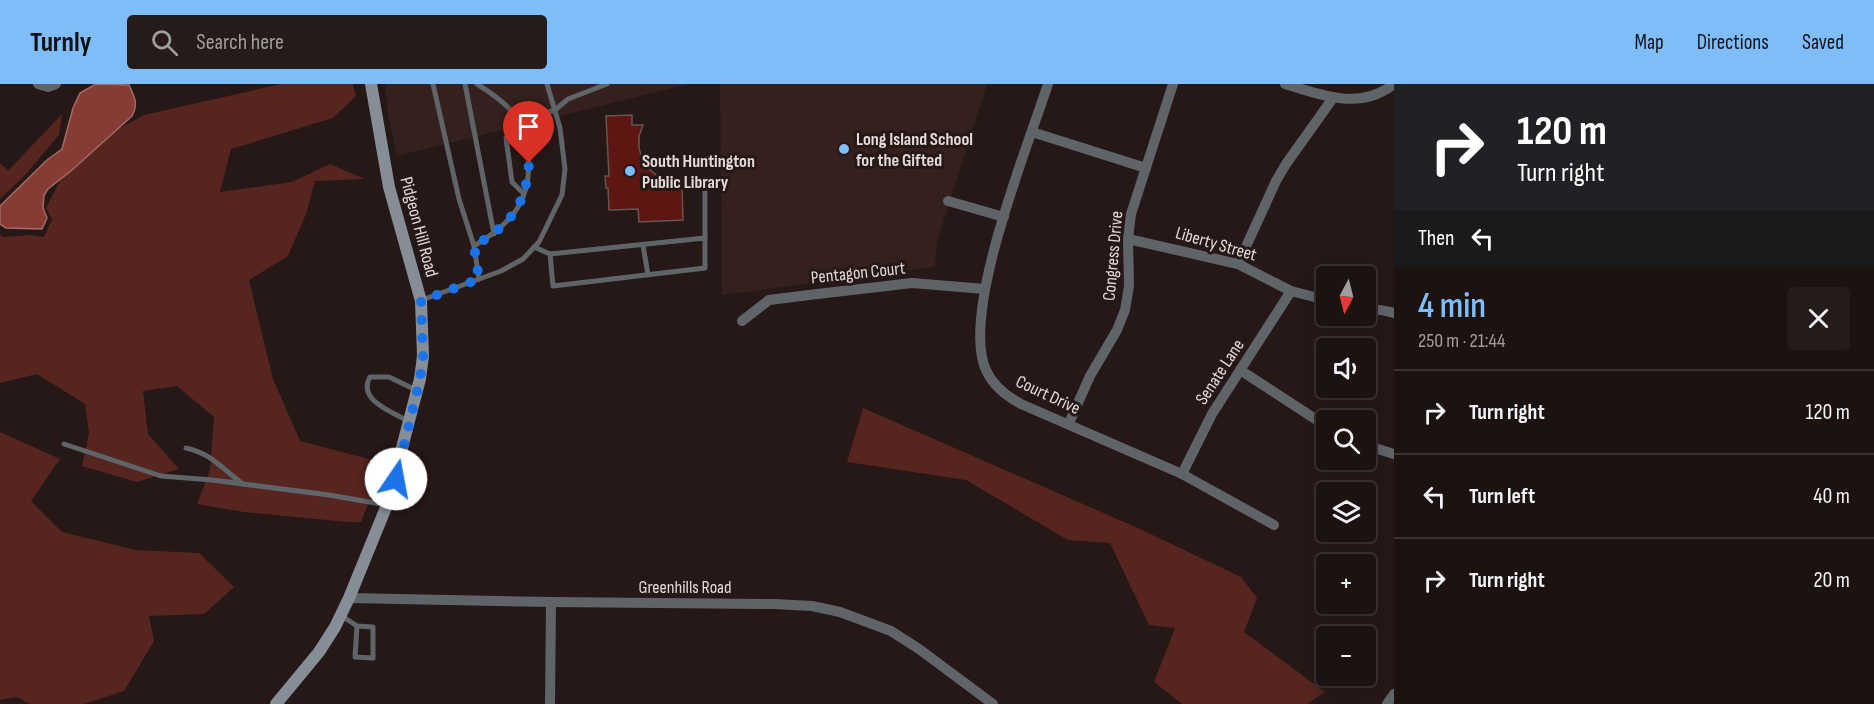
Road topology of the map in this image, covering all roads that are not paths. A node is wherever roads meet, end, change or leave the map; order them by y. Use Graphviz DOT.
graph roads {
  1 [pos="38,84"];
  2 [pos="56,84"];
  3 [pos="371,84"];
  4 [pos="433,84"];
  5 [pos="465,84"];
  6 [pos="477,84"];
  7 [pos="547,84"];
  8 [pos="607,84"];
  9 [pos="1048,84"];
  10 [pos="1173,84"];
  11 [pos="1285,84"];
  12 [pos="1394,84"];
  13 [pos="1333,98"];
  14 [pos="555,110"];
  15 [pos="518,121"];
  16 [pos="1032,132"];
  17 [pos="1146,168"];
  18 [pos="705,192"];
  19 [pos="523,193"];
  20 [pos="948,201"];
  21 [pos="1004,217"];
  22 [pos="494,234"];
  23 [pos="705,238"];
  24 [pos="1128,239"];
  25 [pos="643,245"];
  26 [pos="474,246"];
  27 [pos="534,247"];
  28 [pos="550,254"];
  29 [pos="1238,264"];
  30 [pos="648,275"];
  31 [pos="479,279"];
  32 [pos="985,289"];
  33 [pos="1291,291"];
  34 [pos="1316,297"];
  35 [pos="421,301"];
  36 [pos="1376,310"];
  37 [pos="1394,314"];
  38 [pos="742,321"];
  39 [pos="1240,370"];
  40 [pos="417,390"];
  41 [pos="1316,419"];
  42 [pos="410,422"];
  43 [pos="1069,423"];
  44 [pos="64,444"];
  45 [pos="186,448"];
  46 [pos="1376,448"];
  47 [pos="1394,454"];
  48 [pos="1182,474"];
  49 [pos="244,485"];
  50 [pos="387,505"];
  51 [pos="1274,525"];
  52 [pos="349,598"];
  53 [pos="551,602"];
  54 [pos="340,616"];
  55 [pos="357,626"];
  56 [pos="1394,694"];
  57 [pos="276,704"];
  58 [pos="550,704"];
  59 [pos="993,704"];
  60 [pos="1387,704"];
  1 -- 2 [label="street"];
  3 -- 35 [label="street, Pidgeon Hill Road"];
  4 -- 26 [label="lane"];
  5 -- 22 [label="lane"];
  6 -- 15 [label="lane"];
  7 -- 14 [label="lane"];
  8 -- 14 [label="lane"];
  9 -- 16 [label="street, Court Drive"];
  10 -- 17 [label="street, Congress Drive"];
  11 -- 13 [label="street"];
  12 -- 13 [label="street"];
  13 -- 29 [label="street"];
  14 -- 15 [label="lane"];
  14 -- 27 [label="lane"];
  15 -- 19 [label="lane"];
  15 -- 19 [label="lane"];
  16 -- 17 [label="street"];
  16 -- 21 [label="street, Court Drive"];
  17 -- 24 [label="street, Congress Drive"];
  18 -- 23 [label="lane"];
  19 -- 22 [label="lane"];
  20 -- 21 [label="street"];
  21 -- 32 [label="street, Court Drive"];
  22 -- 26 [label="lane"];
  23 -- 25 [label="lane"];
  23 -- 30 [label="lane"];
  24 -- 29 [label="street, Liberty Street"];
  24 -- 43 [label="street, Congress Drive"];
  25 -- 28 [label="lane"];
  25 -- 30 [label="lane"];
  26 -- 31 [label="lane"];
  27 -- 28 [label="lane"];
  27 -- 31 [label="lane"];
  28 -- 30 [label="lane"];
  29 -- 33 [label="street, Liberty Street"];
  31 -- 35 [label="lane"];
  32 -- 38 [label="street, Pentagon Court"];
  32 -- 43 [label="street, Court Drive"];
  33 -- 34 [label="street, Liberty Street"];
  33 -- 39 [label="street, Senate Lane"];
  35 -- 40 [label="street, Pidgeon Hill Road"];
  36 -- 37 [label="street"];
  39 -- 41 [label="street"];
  39 -- 48 [label="street, Senate Lane"];
  40 -- 42 [label="street, Pidgeon Hill Road"];
  40 -- 42 [label="lane"];
  42 -- 50 [label="street, Pidgeon Hill Road"];
  43 -- 48 [label="street, Court Drive"];
  44 -- 49 [label="lane"];
  45 -- 49 [label="lane"];
  46 -- 47 [label="street"];
  48 -- 51 [label="street, Court Drive"];
  49 -- 50 [label="lane"];
  50 -- 52 [label="street, Pidgeon Hill Road"];
  52 -- 53 [label="street, Greenhills Road"];
  52 -- 54 [label="street, Pidgeon Hill Road"];
  53 -- 58 [label="street"];
  53 -- 59 [label="street, Greenhills Road"];
  54 -- 55 [label="lane"];
  54 -- 57 [label="street, Pidgeon Hill Road"];
  55 -- 55 [label="lane"];
  56 -- 60 [label="street"];
}
